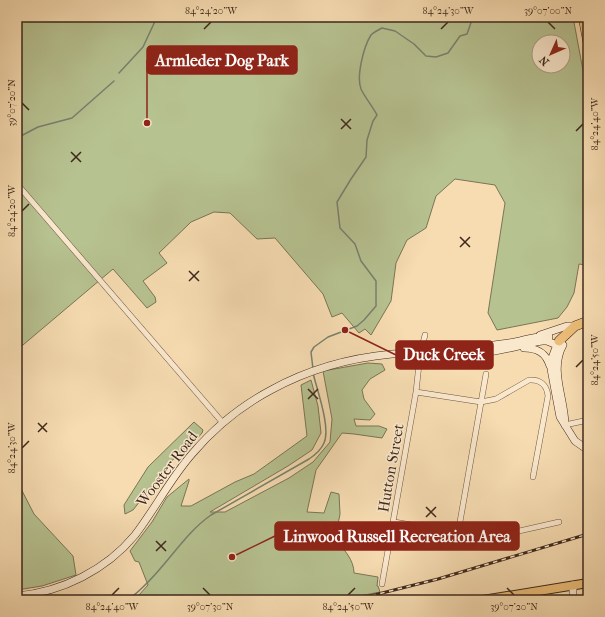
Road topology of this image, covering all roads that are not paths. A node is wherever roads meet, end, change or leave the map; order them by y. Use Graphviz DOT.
graph roads {
  1 [pos="583,17"];
  2 [pos="588,43"];
  3 [pos="17,184"];
  4 [pos="588,321"];
  5 [pos="575,326"];
  6 [pos="588,326"];
  7 [pos="425,335"];
  8 [pos="538,336"];
  9 [pos="560,344"];
  10 [pos="512,348"];
  11 [pos="463,352"];
  12 [pos="420,355"];
  13 [pos="551,369"];
  14 [pos="486,374"];
  15 [pos="416,392"];
  16 [pos="481,402"];
  17 [pos="588,420"];
  18 [pos="223,423"];
  19 [pos="565,425"];
  20 [pos="588,450"];
  21 [pos="533,477"];
  22 [pos="394,522"];
  23 [pos="559,522"];
  24 [pos="458,533"];
  25 [pos="588,582"];
  26 [pos="382,584"];
  27 [pos="573,585"];
  28 [pos="17,596"];
  29 [pos="483,600"];
  30 [pos="573,600"];
  1 -- 2 [label="highway"];
  3 -- 18 [label="street"];
  4 -- 5 [label="highway"];
  5 -- 8 [label="street"];
  5 -- 9 [label="highway"];
  6 -- 9 [label="highway"];
  7 -- 12 [label="street, Hutton Street"];
  8 -- 9 [label="street, Wooster Road"];
  8 -- 11 [label="street, Wooster Road"];
  9 -- 10 [label="street, Wooster Road"];
  9 -- 13 [label="street"];
  9 -- 19 [label="street"];
  10 -- 11 [label="street, Wooster Road"];
  10 -- 13 [label="street"];
  11 -- 12 [label="street, Wooster Road"];
  12 -- 15 [label="street, Hutton Street"];
  12 -- 18 [label="street, Wooster Road"];
  13 -- 19 [label="street"];
  14 -- 16 [label="street"];
  15 -- 16 [label="street"];
  15 -- 22 [label="street, Hutton Street"];
  16 -- 21 [label="street"];
  16 -- 24 [label="street"];
  17 -- 19 [label="street"];
  18 -- 28 [label="street, Wooster Road"];
  19 -- 20 [label="street"];
  22 -- 24 [label="street"];
  22 -- 26 [label="street, Hutton Street"];
  23 -- 24 [label="street"];
  25 -- 27 [label="main road"];
  27 -- 29 [label="main road"];
  27 -- 30 [label="street"];
}
